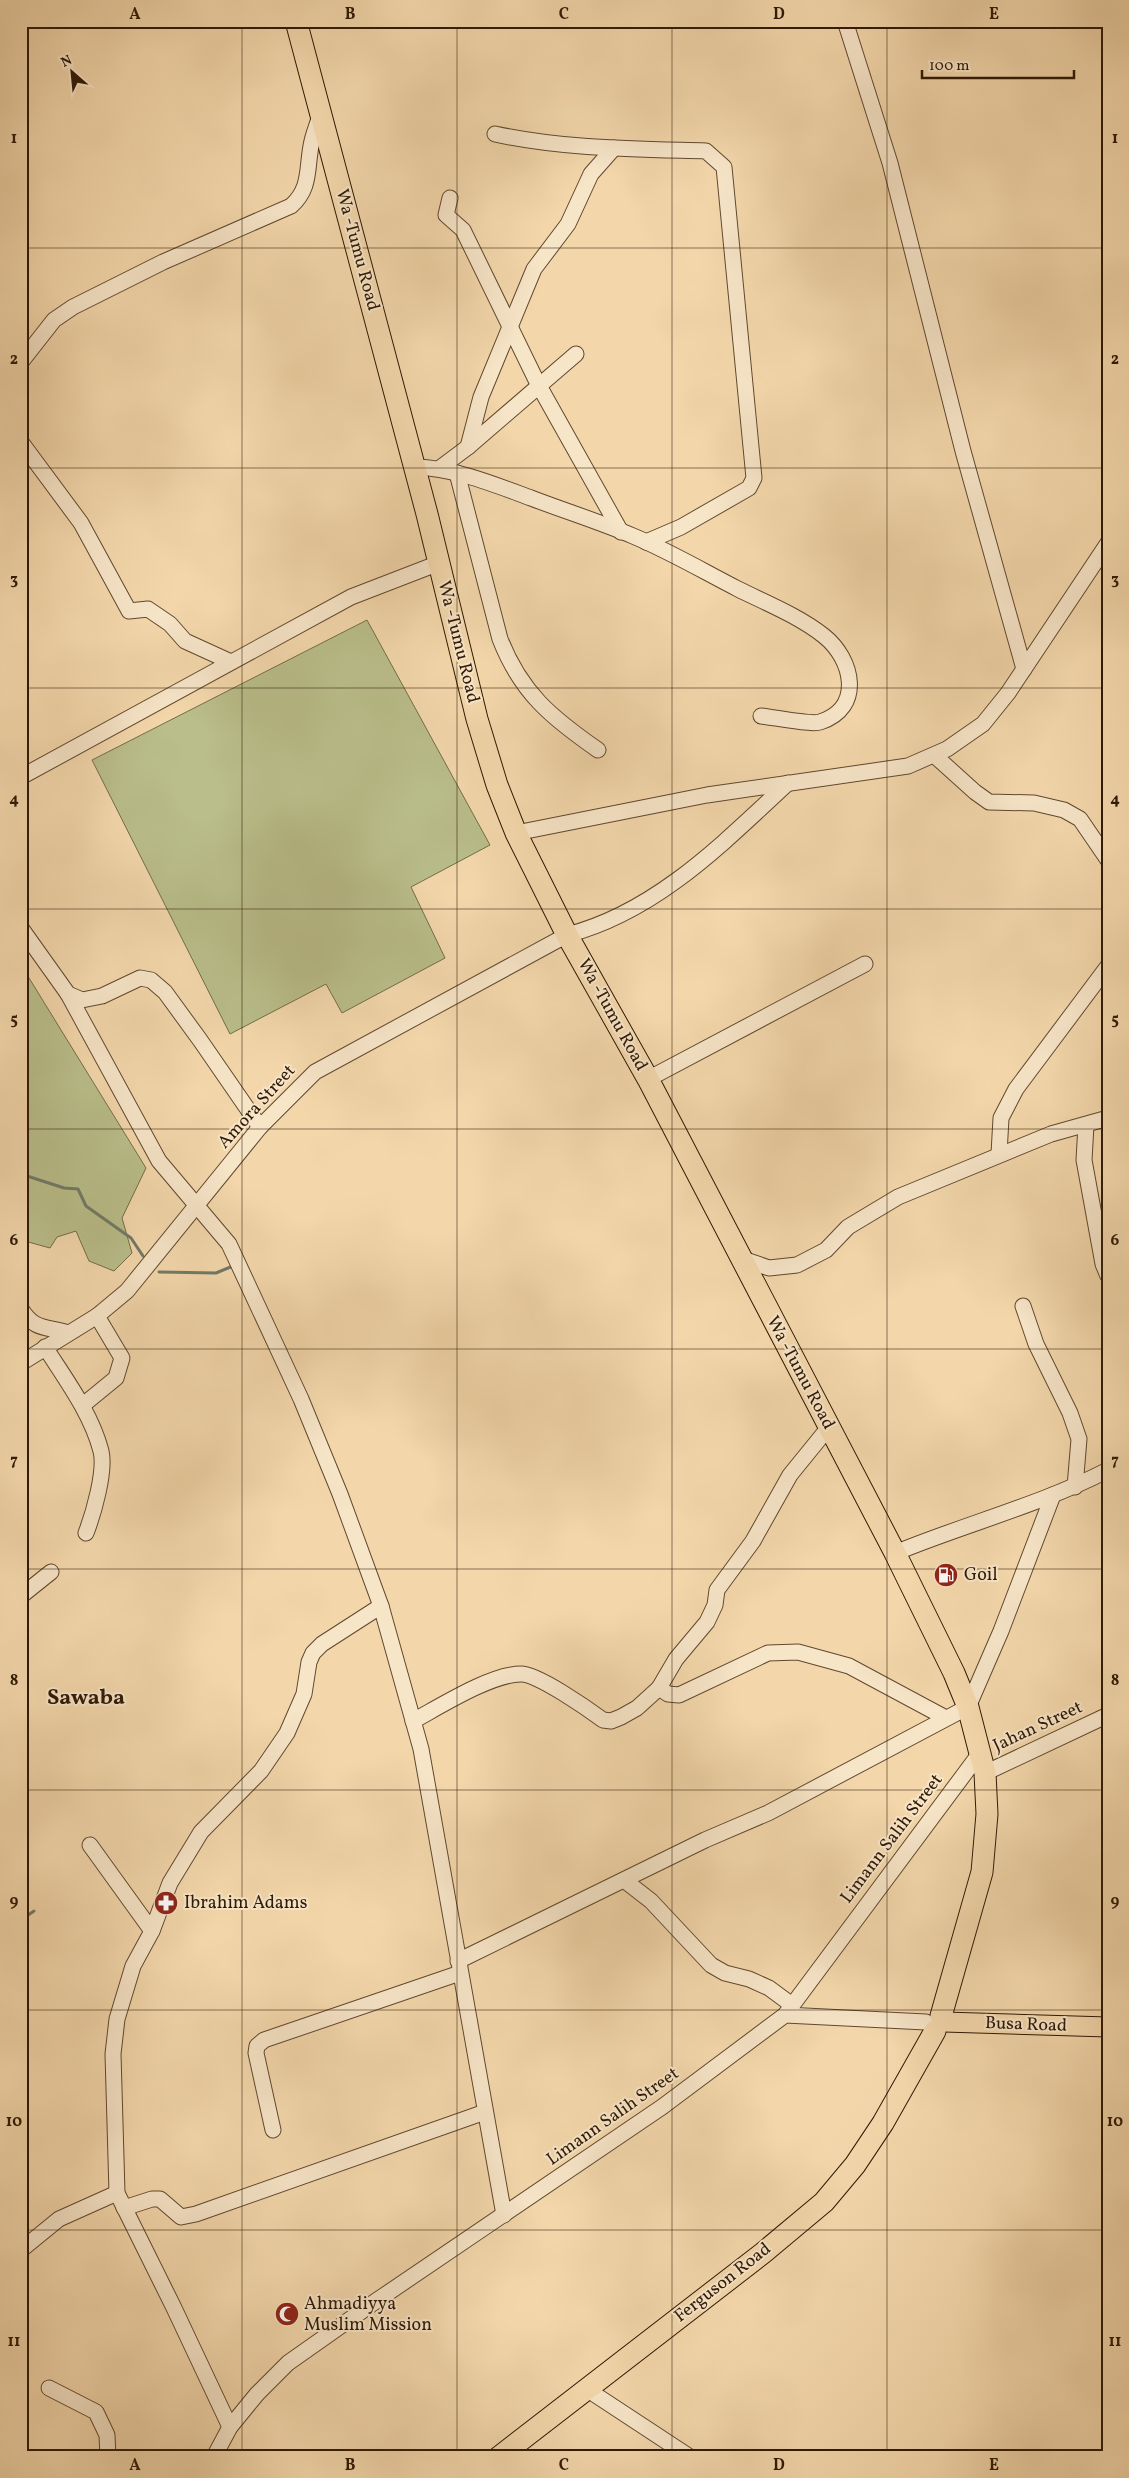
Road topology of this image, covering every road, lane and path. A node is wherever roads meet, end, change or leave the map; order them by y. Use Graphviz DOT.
graph roads {
  1 [pos="296,21"];
  2 [pos="845,21"];
  3 [pos="321,113"];
  4 [pos="495,134"];
  5 [pos="614,148"];
  6 [pos="450,198"];
  7 [pos="510,326"];
  8 [pos="576,354"];
  9 [pos="21,362"];
  10 [pos="539,385"];
  11 [pos="21,442"];
  12 [pos="468,447"];
  13 [pos="415,467"];
  14 [pos="440,468"];
  15 [pos="457,473"];
  16 [pos="621,532"];
  17 [pos="646,542"];
  18 [pos="1107,546"];
  19 [pos="439,563"];
  20 [pos="231,662"];
  21 [pos="1024,670"];
  22 [pos="761,716"];
  23 [pos="598,750"];
  24 [pos="934,755"];
  25 [pos="21,777"];
  26 [pos="788,783"];
  27 [pos="516,833"];
  28 [pos="1108,860"];
  29 [pos="21,928"];
  30 [pos="567,935"];
  31 [pos="865,964"];
  32 [pos="1108,966"];
  33 [pos="68,994"];
  34 [pos="648,1080"];
  35 [pos="1108,1118"];
  36 [pos="1086,1125"];
  37 [pos="260,1127"];
  38 [pos="999,1154"];
  39 [pos="198,1205"];
  40 [pos="1102,1220"];
  41 [pos="740,1258"];
  42 [pos="1108,1276"];
  43 [pos="1023,1306"];
  44 [pos="21,1309"];
  45 [pos="97,1316"];
  46 [pos="68,1333"];
  47 [pos="45,1347"];
  48 [pos="21,1363"];
  49 [pos="83,1405"];
  50 [pos="829,1427"];
  51 [pos="1108,1470"];
  52 [pos="1075,1487"];
  53 [pos="1053,1495"];
  54 [pos="86,1533"];
  55 [pos="895,1553"];
  56 [pos="52,1572"];
  57 [pos="21,1596"];
  58 [pos="381,1606"];
  59 [pos="659,1688"];
  60 [pos="968,1707"];
  61 [pos="1108,1715"];
  62 [pos="946,1718"];
  63 [pos="413,1721"];
  64 [pos="983,1763"];
  65 [pos="90,1845"];
  66 [pos="624,1880"];
  67 [pos="152,1931"];
  68 [pos="459,1967"];
  69 [pos="788,2010"];
  70 [pos="935,2022"];
  71 [pos="1108,2028"];
  72 [pos="485,2112"];
  73 [pos="274,2130"];
  74 [pos="117,2193"];
  75 [pos="124,2208"];
  76 [pos="504,2215"];
  77 [pos="21,2250"];
  78 [pos="50,2388"];
  79 [pos="586,2388"];
  80 [pos="230,2427"];
  81 [pos="108,2457"];
  82 [pos="214,2457"];
  83 [pos="498,2457"];
  84 [pos="690,2457"];
  1 -- 3 [label="highway, Wa -Tumu Road"];
  2 -- 21 [label="street"];
  3 -- 9 [label="street"];
  3 -- 13 [label="highway, Wa -Tumu Road"];
  4 -- 5 [label="street"];
  5 -- 7 [label="street"];
  5 -- 17 [label="street"];
  6 -- 7 [label="street"];
  7 -- 10 [label="street"];
  7 -- 12 [label="street"];
  8 -- 10 [label="street"];
  10 -- 12 [label="street"];
  10 -- 16 [label="street"];
  11 -- 20 [label="street"];
  12 -- 14 [label="street"];
  13 -- 14 [label="street"];
  13 -- 19 [label="highway, Wa -Tumu Road"];
  14 -- 15 [label="street"];
  15 -- 16 [label="street"];
  15 -- 23 [label="street"];
  16 -- 17 [label="street"];
  17 -- 22 [label="street"];
  18 -- 21 [label="street"];
  19 -- 20 [label="street"];
  19 -- 27 [label="highway, Wa -Tumu Road"];
  20 -- 25 [label="street"];
  21 -- 24 [label="street"];
  24 -- 26 [label="street"];
  24 -- 28 [label="street"];
  26 -- 27 [label="street"];
  26 -- 30 [label="street, Amora Street"];
  27 -- 30 [label="highway, Wa -Tumu Road"];
  29 -- 33 [label="street"];
  30 -- 34 [label="highway, Wa -Tumu Road"];
  30 -- 37 [label="street, Amora Street"];
  31 -- 34 [label="street"];
  32 -- 38 [label="street"];
  33 -- 37 [label="street"];
  33 -- 39 [label="street"];
  34 -- 41 [label="highway, Wa -Tumu Road"];
  35 -- 36 [label="street"];
  36 -- 38 [label="street"];
  36 -- 40 [label="street"];
  37 -- 39 [label="street, Amora Street"];
  38 -- 41 [label="street"];
  39 -- 45 [label="street, Amora Street"];
  39 -- 58 [label="street"];
  40 -- 42 [label="street"];
  41 -- 50 [label="highway, Wa -Tumu Road"];
  43 -- 52 [label="street"];
  44 -- 46 [label="street"];
  45 -- 46 [label="street, Amora Street"];
  45 -- 49 [label="street"];
  46 -- 47 [label="street, Amora Street"];
  47 -- 48 [label="street, Amora Street"];
  47 -- 49 [label="street"];
  49 -- 54 [label="street"];
  50 -- 55 [label="highway, Wa -Tumu Road"];
  50 -- 59 [label="street"];
  51 -- 52 [label="street"];
  52 -- 53 [label="street"];
  53 -- 55 [label="street"];
  53 -- 60 [label="street"];
  55 -- 60 [label="highway, Wa -Tumu Road"];
  56 -- 57 [label="street"];
  58 -- 63 [label="street"];
  58 -- 67 [label="street"];
  59 -- 62 [label="street"];
  59 -- 63 [label="street"];
  60 -- 62 [label="street"];
  60 -- 64 [label="highway, Wa -Tumu Road"];
  61 -- 64 [label="street, Jahan Street"];
  62 -- 66 [label="street"];
  63 -- 68 [label="street"];
  64 -- 69 [label="street, Limann Salih Street"];
  64 -- 70 [label="highway, Wa -Tumu Road"];
  65 -- 67 [label="street"];
  66 -- 68 [label="street"];
  66 -- 69 [label="street"];
  67 -- 74 [label="street"];
  68 -- 72 [label="street"];
  68 -- 73 [label="street"];
  69 -- 70 [label="street"];
  69 -- 76 [label="street, Limann Salih Street"];
  70 -- 71 [label="main road, Busa Road"];
  70 -- 79 [label="highway, Ferguson Road"];
  72 -- 75 [label="street"];
  72 -- 76 [label="street"];
  74 -- 75 [label="street"];
  74 -- 77 [label="street"];
  75 -- 80 [label="street"];
  76 -- 80 [label="street, Limann Salih Street"];
  78 -- 81 [label="street"];
  79 -- 83 [label="highway, Ferguson Road"];
  79 -- 84 [label="street"];
  80 -- 82 [label="street, Limann Salih Street"];
}
